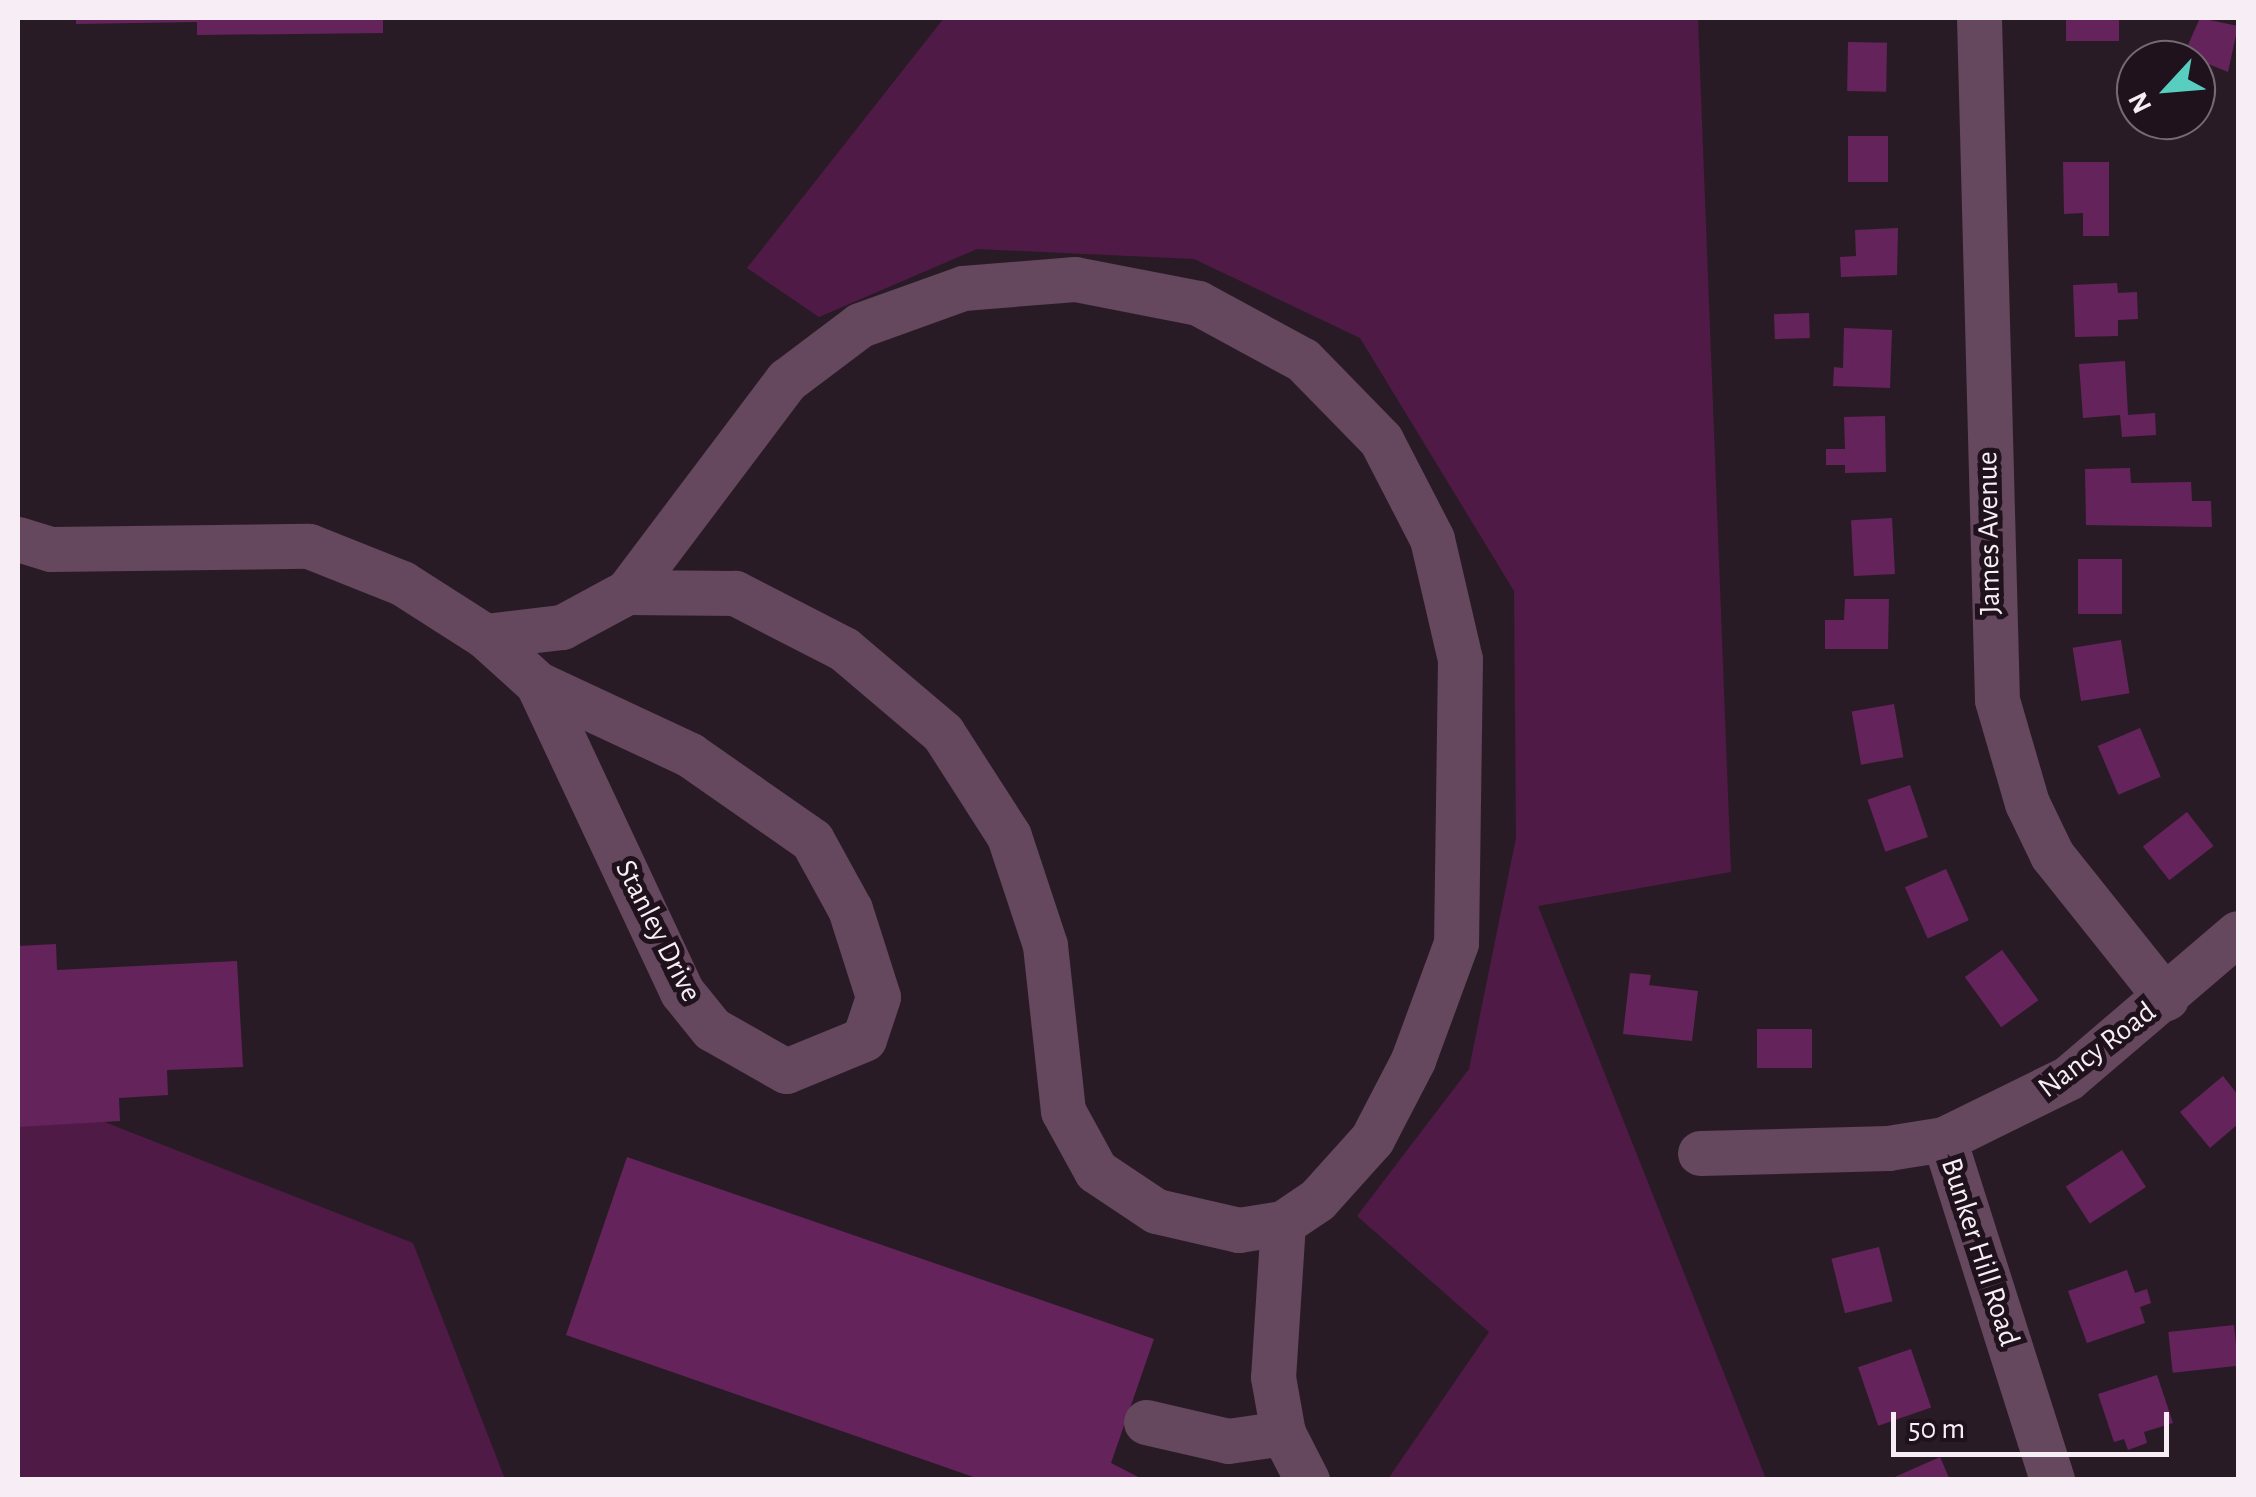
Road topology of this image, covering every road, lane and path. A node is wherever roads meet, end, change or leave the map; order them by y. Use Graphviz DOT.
graph roads {
  1 [pos="1979,18"];
  2 [pos="18,539"];
  3 [pos="627,592"];
  4 [pos="485,636"];
  5 [pos="538,684"];
  6 [pos="2238,933"];
  7 [pos="2166,998"];
  8 [pos="1944,1139"];
  9 [pos="1700,1153"];
  10 [pos="1283,1223"];
  11 [pos="1146,1422"];
  12 [pos="1283,1433"];
  13 [pos="1307,1480"];
  14 [pos="2052,1480"];
  1 -- 7 [label="street, James Avenue"];
  2 -- 4 [label="street, Stanley Drive"];
  3 -- 4 [label="street"];
  3 -- 10 [label="street"];
  3 -- 10 [label="street"];
  4 -- 5 [label="street, Stanley Drive"];
  5 -- 5 [label="street, Stanley Drive"];
  6 -- 7 [label="street, Nancy Road"];
  7 -- 8 [label="street, Nancy Road"];
  8 -- 9 [label="street, Nancy Road"];
  8 -- 14 [label="street, Bunker Hill Road"];
  10 -- 12 [label="street"];
  11 -- 12 [label="street"];
  12 -- 13 [label="street"];
}
